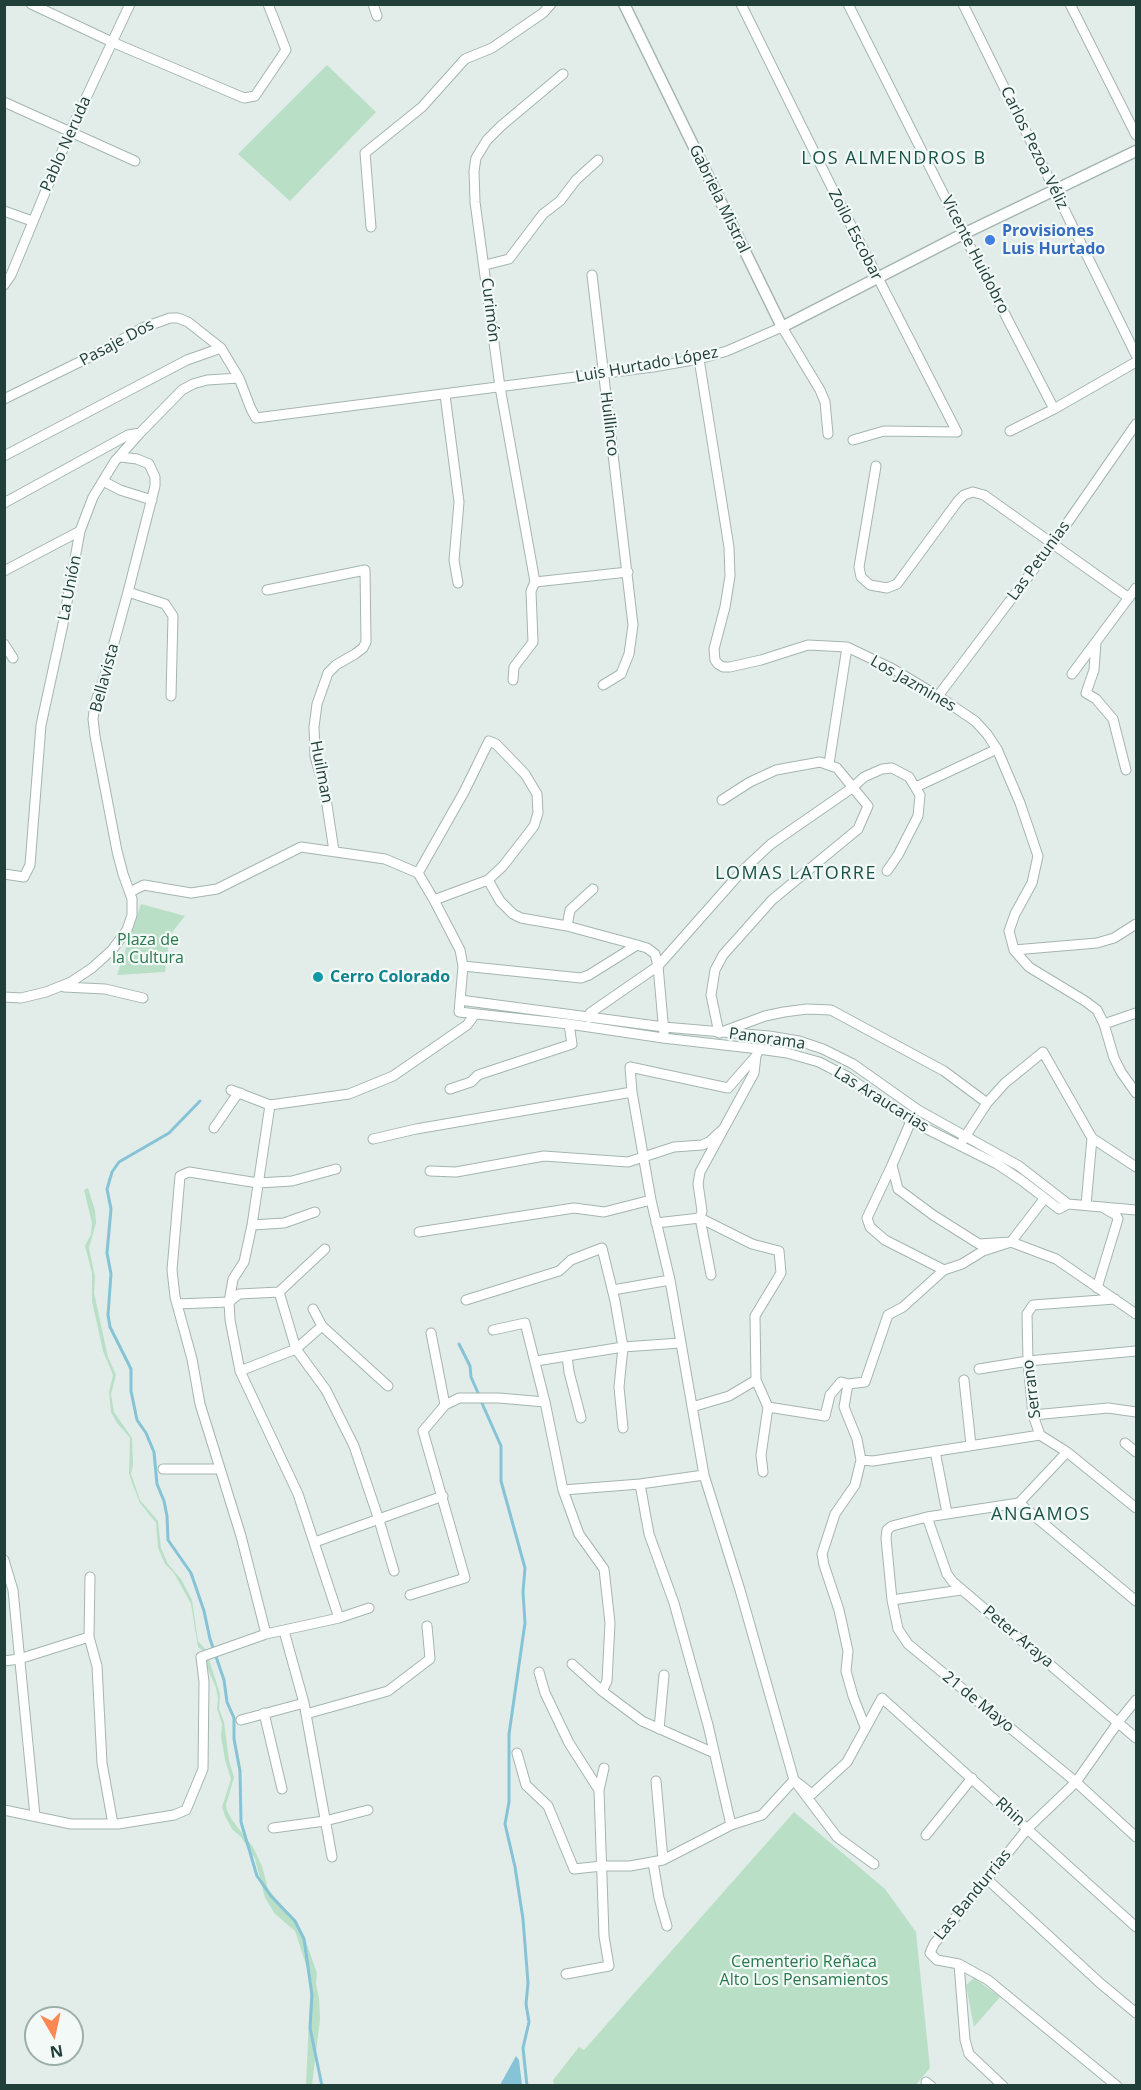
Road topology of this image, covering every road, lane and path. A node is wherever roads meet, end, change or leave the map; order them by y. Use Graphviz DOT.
graph roads {
  1 [pos="31,4"];
  2 [pos="130,4"];
  3 [pos="268,4"];
  4 [pos="373,4"];
  5 [pos="551,4"];
  6 [pos="624,4"];
  7 [pos="741,4"];
  8 [pos="848,4"];
  9 [pos="963,4"];
  10 [pos="1071,4"];
  11 [pos="377,16"];
  12 [pos="112,42"];
  13 [pos="563,74"];
  14 [pos="4,102"];
  15 [pos="70,132"];
  16 [pos="1137,135"];
  17 [pos="1137,151"];
  18 [pos="598,160"];
  19 [pos="135,161"];
  20 [pos="1055,190"];
  21 [pos="4,211"];
  22 [pos="32,221"];
  23 [pos="371,227"];
  24 [pos="964,235"];
  25 [pos="485,265"];
  26 [pos="592,275"];
  27 [pos="878,278"];
  28 [pos="4,285"];
  29 [pos="782,327"];
  30 [pos="221,348"];
  31 [pos="1137,355"];
  32 [pos="699,359"];
  33 [pos="1137,362"];
  34 [pos="602,375"];
  35 [pos="239,378"];
  36 [pos="500,387"];
  37 [pos="445,395"];
  38 [pos="4,399"];
  39 [pos="1054,409"];
  40 [pos="256,418"];
  41 [pos="1137,423"];
  42 [pos="1010,431"];
  43 [pos="140,433"];
  44 [pos="828,434"];
  45 [pos="852,440"];
  46 [pos="4,456"];
  47 [pos="121,457"];
  48 [pos="876,466"];
  49 [pos="103,481"];
  50 [pos="152,500"];
  51 [pos="4,502"];
  52 [pos="80,531"];
  53 [pos="1052,545"];
  54 [pos="4,571"];
  55 [pos="628,572"];
  56 [pos="535,582"];
  57 [pos="458,583"];
  58 [pos="1137,588"];
  59 [pos="267,590"];
  60 [pos="129,592"];
  61 [pos="1129,598"];
  62 [pos="1096,642"];
  63 [pos="4,644"];
  64 [pos="847,647"];
  65 [pos="13,658"];
  66 [pos="1072,674"];
  67 [pos="513,680"];
  68 [pos="603,685"];
  69 [pos="171,696"];
  70 [pos="938,696"];
  71 [pos="997,749"];
  72 [pos="829,764"];
  73 [pos="1126,770"];
  74 [pos="916,787"];
  75 [pos="852,788"];
  76 [pos="722,800"];
  77 [pos="334,851"];
  78 [pos="887,871"];
  79 [pos="418,873"];
  80 [pos="4,874"];
  81 [pos="488,880"];
  82 [pos="592,889"];
  83 [pos="130,892"];
  84 [pos="434,900"];
  85 [pos="1137,924"];
  86 [pos="567,926"];
  87 [pos="637,945"];
  88 [pos="1014,951"];
  89 [pos="463,966"];
  90 [pos="658,966"];
  91 [pos="58,987"];
  92 [pos="4,997"];
  93 [pos="143,998"];
  94 [pos="460,1000"];
  95 [pos="1137,1013"];
  96 [pos="475,1014"];
  97 [pos="589,1018"];
  98 [pos="570,1024"];
  99 [pos="1104,1024"];
  100 [pos="664,1027"];
  101 [pos="719,1033"];
  102 [pos="663,1038"];
  103 [pos="758,1052"];
  104 [pos="450,1089"];
  105 [pos="632,1092"];
  106 [pos="1137,1094"];
  107 [pos="987,1103"];
  108 [pos="270,1105"];
  109 [pos="911,1121"];
  110 [pos="214,1128"];
  111 [pos="722,1130"];
  112 [pos="965,1136"];
  113 [pos="1092,1138"];
  114 [pos="373,1139"];
  115 [pos="961,1147"];
  116 [pos="644,1157"];
  117 [pos="892,1165"];
  118 [pos="1137,1167"];
  119 [pos="336,1169"];
  120 [pos="430,1171"];
  121 [pos="258,1183"];
  122 [pos="1044,1199"];
  123 [pos="651,1200"];
  124 [pos="1068,1204"];
  125 [pos="1086,1205"];
  126 [pos="1102,1206"];
  127 [pos="1137,1210"];
  128 [pos="315,1212"];
  129 [pos="700,1218"];
  130 [pos="656,1223"];
  131 [pos="252,1225"];
  132 [pos="419,1232"];
  133 [pos="1011,1242"];
  134 [pos="325,1249"];
  135 [pos="944,1270"];
  136 [pos="711,1275"];
  137 [pos="670,1280"];
  138 [pos="1097,1288"];
  139 [pos="613,1290"];
  140 [pos="279,1292"];
  141 [pos="1116,1299"];
  142 [pos="466,1300"];
  143 [pos="229,1302"];
  144 [pos="177,1304"];
  145 [pos="312,1309"];
  146 [pos="1137,1314"];
  147 [pos="322,1326"];
  148 [pos="493,1330"];
  149 [pos="431,1333"];
  150 [pos="680,1343"];
  151 [pos="623,1347"];
  152 [pos="296,1349"];
  153 [pos="1137,1352"];
  154 [pos="567,1356"];
  155 [pos="536,1361"];
  156 [pos="1028,1361"];
  157 [pos="979,1369"];
  158 [pos="240,1371"];
  159 [pos="756,1380"];
  160 [pos="964,1380"];
  161 [pos="848,1384"];
  162 [pos="388,1386"];
  163 [pos="545,1402"];
  164 [pos="445,1405"];
  165 [pos="692,1407"];
  166 [pos="768,1407"];
  167 [pos="1137,1412"];
  168 [pos="1033,1415"];
  169 [pos="581,1418"];
  170 [pos="623,1428"];
  171 [pos="1040,1435"];
  172 [pos="971,1445"];
  173 [pos="935,1451"];
  174 [pos="1067,1452"];
  175 [pos="861,1460"];
  176 [pos="163,1469"];
  177 [pos="219,1469"];
  178 [pos="763,1472"];
  179 [pos="704,1475"];
  180 [pos="640,1484"];
  181 [pos="563,1490"];
  182 [pos="443,1496"];
  183 [pos="1019,1503"];
  184 [pos="1137,1508"];
  185 [pos="947,1513"];
  186 [pos="927,1517"];
  187 [pos="379,1520"];
  188 [pos="315,1542"];
  189 [pos="4,1560"];
  190 [pos="394,1571"];
  191 [pos="90,1577"];
  192 [pos="962,1590"];
  193 [pos="410,1595"];
  194 [pos="892,1600"];
  195 [pos="1137,1601"];
  196 [pos="369,1608"];
  197 [pos="339,1618"];
  198 [pos="427,1626"];
  199 [pos="284,1631"];
  200 [pos="266,1634"];
  201 [pos="89,1637"];
  202 [pos="19,1659"];
  203 [pos="4,1661"];
  204 [pos="572,1664"];
  205 [pos="539,1672"];
  206 [pos="664,1675"];
  207 [pos="602,1691"];
  208 [pos="1137,1700"];
  209 [pos="304,1703"];
  210 [pos="264,1713"];
  211 [pos="306,1714"];
  212 [pos="241,1720"];
  213 [pos="1119,1721"];
  214 [pos="865,1727"];
  215 [pos="659,1729"];
  216 [pos="1137,1738"];
  217 [pos="517,1753"];
  218 [pos="714,1753"];
  219 [pos="604,1768"];
  220 [pos="972,1778"];
  221 [pos="794,1780"];
  222 [pos="656,1781"];
  223 [pos="1076,1782"];
  224 [pos="282,1789"];
  225 [pos="599,1790"];
  226 [pos="4,1810"];
  227 [pos="368,1810"];
  228 [pos="35,1816"];
  229 [pos="325,1821"];
  230 [pos="113,1824"];
  231 [pos="730,1825"];
  232 [pos="273,1828"];
  233 [pos="1028,1828"];
  234 [pos="926,1835"];
  235 [pos="1137,1837"];
  236 [pos="332,1857"];
  237 [pos="658,1861"];
  238 [pos="874,1864"];
  239 [pos="602,1866"];
  240 [pos="987,1879"];
  241 [pos="667,1926"];
  242 [pos="1137,1927"];
  243 [pos="959,1964"];
  244 [pos="566,1974"];
  245 [pos="1137,2013"];
  246 [pos="1003,2085"];
  247 [pos="1117,2085"];
  1 -- 12 [label="street"];
  2 -- 12 [label="street, Pablo Neruda"];
  3 -- 12 [label="street"];
  4 -- 11 [label="street"];
  5 -- 23 [label="street"];
  6 -- 29 [label="street, Gabriela Mistral"];
  7 -- 27 [label="street, Zoilo Escobar"];
  8 -- 24 [label="street, Vicente Huidobro"];
  9 -- 20 [label="street, Carlos Pezoa Véliz"];
  10 -- 16 [label="street"];
  12 -- 15 [label="street, Pablo Neruda"];
  13 -- 25 [label="street, Curimón"];
  14 -- 15 [label="street"];
  15 -- 19 [label="street"];
  15 -- 22 [label="street, Pablo Neruda"];
  17 -- 20 [label="street, Luis Hurtado López"];
  18 -- 25 [label="street"];
  20 -- 24 [label="street, Luis Hurtado López"];
  20 -- 31 [label="street, Carlos Pezoa Véliz"];
  21 -- 22 [label="street"];
  22 -- 28 [label="street, Pablo Neruda"];
  24 -- 27 [label="street, Luis Hurtado López"];
  24 -- 39 [label="street, Vicente Huidobro"];
  25 -- 36 [label="street, Curimón"];
  26 -- 34 [label="street, Huillinco"];
  27 -- 29 [label="street, Luis Hurtado López"];
  27 -- 45 [label="street, Zoilo Escobar"];
  29 -- 32 [label="street, Luis Hurtado López"];
  29 -- 44 [label="street, Gabriela Mistral"];
  30 -- 35 [label="street, Pasaje Dos"];
  30 -- 38 [label="street, Pasaje Dos"];
  30 -- 46 [label="street"];
  32 -- 34 [label="street, Luis Hurtado López"];
  32 -- 64 [label="street, Los Jazmines"];
  33 -- 39 [label="street"];
  34 -- 36 [label="street, Luis Hurtado López"];
  34 -- 55 [label="street, Huillinco"];
  35 -- 40 [label="street, Pasaje Dos"];
  35 -- 43 [label="street, La Unión"];
  36 -- 37 [label="street, Luis Hurtado López"];
  36 -- 56 [label="street, Curimón"];
  37 -- 40 [label="street, Luis Hurtado López"];
  37 -- 57 [label="street"];
  39 -- 42 [label="street"];
  41 -- 53 [label="street, Las Petunias"];
  43 -- 47 [label="street, La Unión"];
  43 -- 51 [label="street"];
  47 -- 49 [label="street, La Unión"];
  47 -- 50 [label="street, Bellavista"];
  48 -- 53 [label="street"];
  49 -- 50 [label="street"];
  49 -- 52 [label="street, La Unión"];
  50 -- 60 [label="street, Bellavista"];
  52 -- 54 [label="street"];
  52 -- 80 [label="street, La Unión"];
  53 -- 61 [label="street"];
  53 -- 70 [label="street, Las Petunias"];
  55 -- 56 [label="street"];
  55 -- 68 [label="street, Huillinco"];
  56 -- 67 [label="street, Curimón"];
  58 -- 61 [label="street"];
  59 -- 77 [label="street, Huilman"];
  60 -- 69 [label="street"];
  60 -- 83 [label="street, Bellavista"];
  61 -- 62 [label="street"];
  62 -- 66 [label="street"];
  62 -- 73 [label="street"];
  63 -- 65 [label="street"];
  64 -- 70 [label="street, Los Jazmines"];
  64 -- 72 [label="street"];
  70 -- 71 [label="street, Los Jazmines"];
  71 -- 74 [label="street"];
  71 -- 88 [label="street, Los Jazmines"];
  72 -- 75 [label="street"];
  72 -- 76 [label="street"];
  74 -- 75 [label="street"];
  74 -- 78 [label="street"];
  75 -- 90 [label="street"];
  75 -- 101 [label="street"];
  77 -- 79 [label="street"];
  77 -- 83 [label="street"];
  79 -- 81 [label="street"];
  79 -- 84 [label="street"];
  81 -- 84 [label="street"];
  81 -- 86 [label="street"];
  82 -- 86 [label="street"];
  83 -- 91 [label="street, Bellavista"];
  84 -- 89 [label="street"];
  85 -- 88 [label="street"];
  86 -- 87 [label="street"];
  87 -- 89 [label="street"];
  87 -- 90 [label="street"];
  88 -- 99 [label="street"];
  89 -- 94 [label="street"];
  90 -- 97 [label="street"];
  90 -- 100 [label="street"];
  91 -- 92 [label="street"];
  91 -- 93 [label="street"];
  94 -- 96 [label="street, Las Araucarias"];
  94 -- 97 [label="street, Panorama"];
  95 -- 99 [label="street"];
  96 -- 98 [label="street, Las Araucarias"];
  96 -- 108 [label="street"];
  97 -- 100 [label="street, Panorama"];
  98 -- 102 [label="street, Las Araucarias"];
  98 -- 104 [label="street"];
  99 -- 106 [label="street"];
  100 -- 101 [label="street, Panorama"];
  100 -- 102 [label="street"];
  101 -- 107 [label="street"];
  101 -- 112 [label="street, Panorama"];
  102 -- 103 [label="street, Las Araucarias"];
  103 -- 105 [label="street"];
  103 -- 109 [label="street, Las Araucarias"];
  103 -- 111 [label="street"];
  105 -- 114 [label="street"];
  105 -- 116 [label="street"];
  107 -- 112 [label="street"];
  107 -- 113 [label="street"];
  108 -- 110 [label="street"];
  108 -- 121 [label="street"];
  109 -- 115 [label="street, Las Araucarias"];
  109 -- 117 [label="street"];
  111 -- 116 [label="street"];
  111 -- 129 [label="street"];
  112 -- 115 [label="street"];
  112 -- 124 [label="street, Panorama"];
  113 -- 118 [label="street"];
  113 -- 125 [label="street"];
  115 -- 122 [label="street, Las Araucarias"];
  116 -- 120 [label="street"];
  116 -- 123 [label="street"];
  117 -- 133 [label="street"];
  117 -- 135 [label="street"];
  119 -- 121 [label="street"];
  121 -- 131 [label="street"];
  121 -- 144 [label="street"];
  122 -- 124 [label="street, Las Araucarias"];
  122 -- 133 [label="street"];
  123 -- 130 [label="street"];
  123 -- 132 [label="street"];
  124 -- 125 [label="street"];
  125 -- 126 [label="street"];
  126 -- 127 [label="street"];
  126 -- 138 [label="street"];
  128 -- 131 [label="street"];
  129 -- 130 [label="street"];
  129 -- 136 [label="street"];
  129 -- 159 [label="street"];
  130 -- 137 [label="street"];
  131 -- 143 [label="street"];
  133 -- 135 [label="street"];
  133 -- 138 [label="street"];
  134 -- 140 [label="street"];
  135 -- 161 [label="street"];
  137 -- 139 [label="street"];
  137 -- 150 [label="street"];
  138 -- 141 [label="street"];
  139 -- 142 [label="street"];
  139 -- 151 [label="street"];
  140 -- 143 [label="street"];
  140 -- 152 [label="street"];
  141 -- 146 [label="street"];
  141 -- 156 [label="street, Serrano"];
  143 -- 144 [label="street"];
  143 -- 158 [label="street"];
  144 -- 177 [label="street"];
  145 -- 147 [label="street"];
  147 -- 152 [label="street"];
  147 -- 162 [label="street"];
  148 -- 155 [label="street"];
  149 -- 164 [label="street"];
  150 -- 151 [label="street"];
  150 -- 165 [label="street"];
  151 -- 154 [label="street"];
  151 -- 170 [label="street"];
  152 -- 158 [label="street"];
  152 -- 187 [label="street"];
  153 -- 156 [label="street"];
  154 -- 155 [label="street"];
  154 -- 169 [label="street"];
  155 -- 163 [label="street"];
  156 -- 157 [label="street"];
  156 -- 168 [label="street, Serrano"];
  158 -- 188 [label="street"];
  159 -- 165 [label="street"];
  159 -- 166 [label="street"];
  160 -- 172 [label="street"];
  161 -- 166 [label="street"];
  161 -- 175 [label="street"];
  163 -- 164 [label="street"];
  163 -- 181 [label="street"];
  164 -- 182 [label="street"];
  165 -- 179 [label="street"];
  166 -- 178 [label="street"];
  167 -- 168 [label="street"];
  168 -- 171 [label="street, Serrano"];
  171 -- 172 [label="street"];
  171 -- 174 [label="street, Serrano"];
  172 -- 173 [label="street"];
  173 -- 175 [label="street"];
  173 -- 185 [label="street"];
  174 -- 183 [label="street"];
  174 -- 184 [label="street, Serrano"];
  175 -- 214 [label="street"];
  176 -- 177 [label="street"];
  177 -- 200 [label="street"];
  179 -- 180 [label="street"];
  179 -- 221 [label="street"];
  180 -- 181 [label="street"];
  180 -- 218 [label="street"];
  181 -- 207 [label="street"];
  182 -- 187 [label="street"];
  182 -- 193 [label="street"];
  183 -- 185 [label="street"];
  183 -- 195 [label="street"];
  185 -- 186 [label="street"];
  186 -- 192 [label="street, Peter Araya"];
  186 -- 194 [label="street, 21 de Mayo"];
  187 -- 188 [label="street"];
  187 -- 190 [label="street"];
  188 -- 197 [label="street"];
  189 -- 202 [label="street"];
  191 -- 201 [label="street"];
  192 -- 194 [label="street"];
  192 -- 213 [label="street, Peter Araya"];
  194 -- 223 [label="street, 21 de Mayo"];
  196 -- 197 [label="street"];
  197 -- 199 [label="street"];
  198 -- 211 [label="street"];
  199 -- 200 [label="street"];
  199 -- 209 [label="street"];
  200 -- 230 [label="street"];
  201 -- 202 [label="street"];
  201 -- 230 [label="street"];
  202 -- 203 [label="street"];
  202 -- 228 [label="street"];
  204 -- 207 [label="street"];
  205 -- 225 [label="street"];
  206 -- 215 [label="street"];
  207 -- 215 [label="street"];
  208 -- 213 [label="street, Las Bandurrias"];
  209 -- 210 [label="street"];
  209 -- 211 [label="street"];
  210 -- 212 [label="street"];
  210 -- 224 [label="street"];
  211 -- 229 [label="street"];
  213 -- 216 [label="street, Peter Araya"];
  213 -- 223 [label="street, Las Bandurrias"];
  214 -- 220 [label="street, Rhin"];
  214 -- 221 [label="street"];
  215 -- 218 [label="street"];
  217 -- 239 [label="street"];
  218 -- 231 [label="street"];
  219 -- 225 [label="street"];
  220 -- 233 [label="street, Rhin"];
  220 -- 234 [label="street"];
  221 -- 231 [label="street"];
  221 -- 238 [label="street"];
  222 -- 237 [label="street"];
  223 -- 233 [label="street, Las Bandurrias"];
  223 -- 235 [label="street, 21 de Mayo"];
  225 -- 239 [label="street"];
  226 -- 228 [label="street"];
  227 -- 229 [label="street"];
  228 -- 230 [label="street"];
  229 -- 232 [label="street"];
  229 -- 236 [label="street"];
  231 -- 237 [label="street"];
  233 -- 240 [label="street, Las Bandurrias"];
  233 -- 242 [label="street, Rhin"];
  237 -- 239 [label="street"];
  237 -- 241 [label="street"];
  239 -- 244 [label="street"];
  240 -- 243 [label="street, Las Bandurrias"];
  240 -- 245 [label="street"];
  243 -- 246 [label="street"];
  243 -- 247 [label="street"];
}
